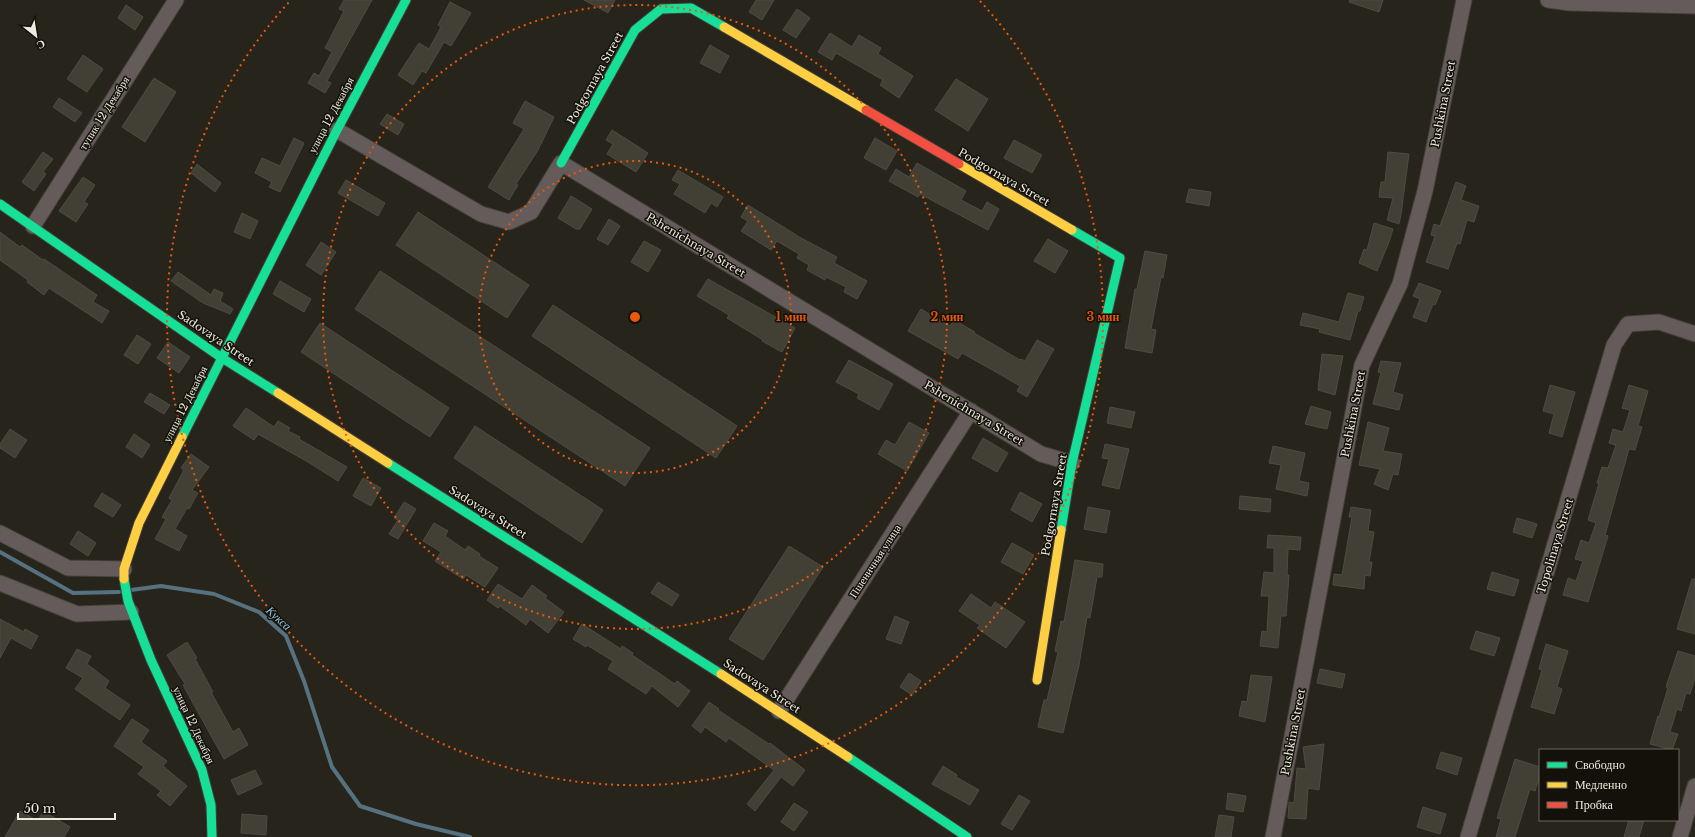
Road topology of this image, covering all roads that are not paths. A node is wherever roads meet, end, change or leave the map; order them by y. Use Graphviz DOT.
graph roads {
  1 [pos="176,0"];
  2 [pos="406,0"];
  3 [pos="1464,0"];
  4 [pos="1548,0"];
  5 [pos="1695,6"];
  6 [pos="336,130"];
  7 [pos="561,163"];
  8 [pos="0,204"];
  9 [pos="33,226"];
  10 [pos="1695,334"];
  11 [pos="222,358"];
  12 [pos="971,411"];
  13 [pos="1072,463"];
  14 [pos="0,533"];
  15 [pos="124,576"];
  16 [pos="0,583"];
  17 [pos="129,606"];
  18 [pos="1037,680"];
  19 [pos="779,711"];
  20 [pos="1695,786"];
  21 [pos="212,837"];
  22 [pos="966,837"];
  23 [pos="1273,837"];
  24 [pos="1468,837"];
  25 [pos="1680,837"];
  1 -- 9 [label="street, тупик 12 Декабря"];
  2 -- 6 [label="street, улица 12 Декабря"];
  3 -- 23 [label="street, Pushkina Street"];
  4 -- 5 [label="street"];
  6 -- 7 [label="street"];
  6 -- 11 [label="street, улица 12 Декабря"];
  7 -- 12 [label="street, Pshenichnaya Street"];
  7 -- 13 [label="street, Podgornaya Street"];
  8 -- 9 [label="street, Sadovaya Street"];
  9 -- 11 [label="street, Sadovaya Street"];
  10 -- 24 [label="street, Topolinaya Street"];
  11 -- 15 [label="street, улица 12 Декабря"];
  11 -- 19 [label="street, Sadovaya Street"];
  12 -- 13 [label="street, Pshenichnaya Street"];
  12 -- 19 [label="street, Пшеничная улица"];
  13 -- 18 [label="street, Podgornaya Street"];
  14 -- 15 [label="street"];
  15 -- 17 [label="street, улица 12 Декабря"];
  16 -- 17 [label="street"];
  17 -- 21 [label="street, улица 12 Декабря"];
  19 -- 22 [label="street, Sadovaya Street"];
  20 -- 25 [label="street"];
}
